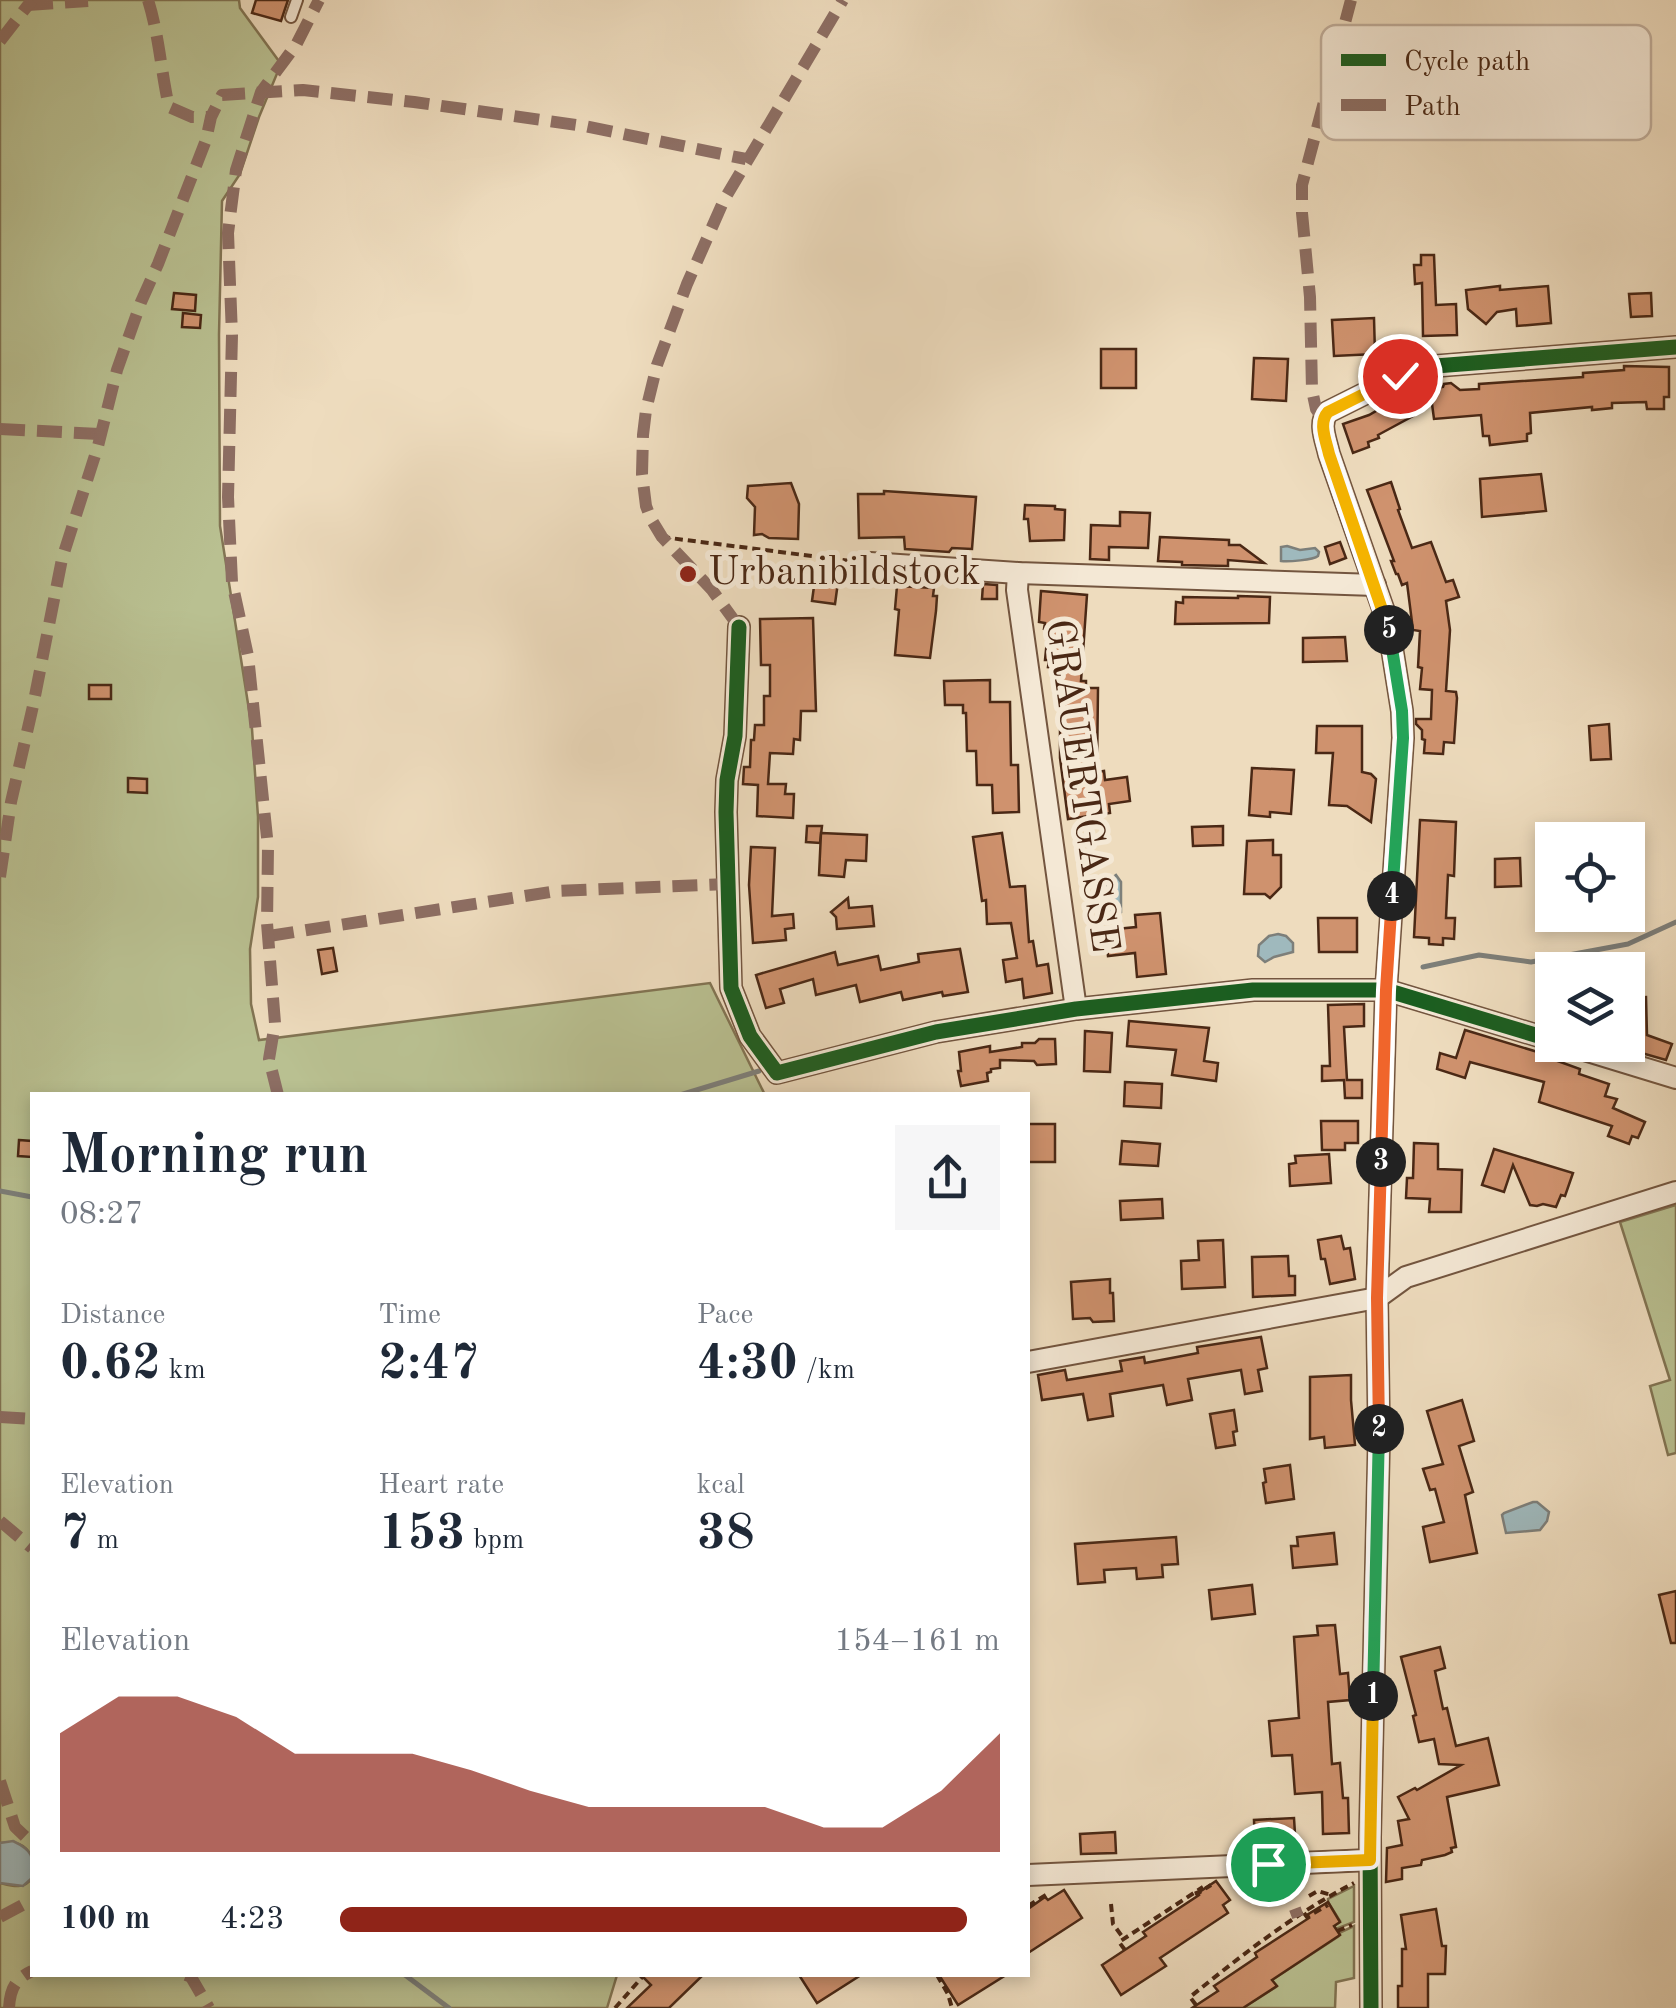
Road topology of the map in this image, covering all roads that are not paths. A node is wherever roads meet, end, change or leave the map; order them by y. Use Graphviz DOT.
graph roads {
  1 [pos="297,0"];
  2 [pos="292,17"];
  3 [pos="1676,346"];
  4 [pos="870,563"];
  5 [pos="1018,573"];
  6 [pos="1375,585"];
  7 [pos="739,627"];
  8 [pos="1386,990"];
  9 [pos="1076,1009"];
  10 [pos="1535,1035"];
  11 [pos="1624,1062"];
  12 [pos="1676,1078"];
  13 [pos="1676,1192"];
  14 [pos="1377,1298"];
  15 [pos="1030,1362"];
  16 [pos="1370,1860"];
  17 [pos="1030,1875"];
  18 [pos="1370,2008"];
  1 -- 2 [label="lane"];
  3 -- 6 [label="street"];
  4 -- 5 [label="street"];
  5 -- 6 [label="street"];
  5 -- 9 [label="street, GRAUERTGASSE"];
  6 -- 8 [label="street"];
  7 -- 9 [label="street"];
  8 -- 9 [label="street"];
  8 -- 10 [label="street"];
  8 -- 14 [label="street"];
  11 -- 12 [label="street"];
  13 -- 14 [label="street"];
  14 -- 15 [label="street"];
  14 -- 16 [label="street"];
  16 -- 17 [label="street"];
  16 -- 18 [label="street"];
}
